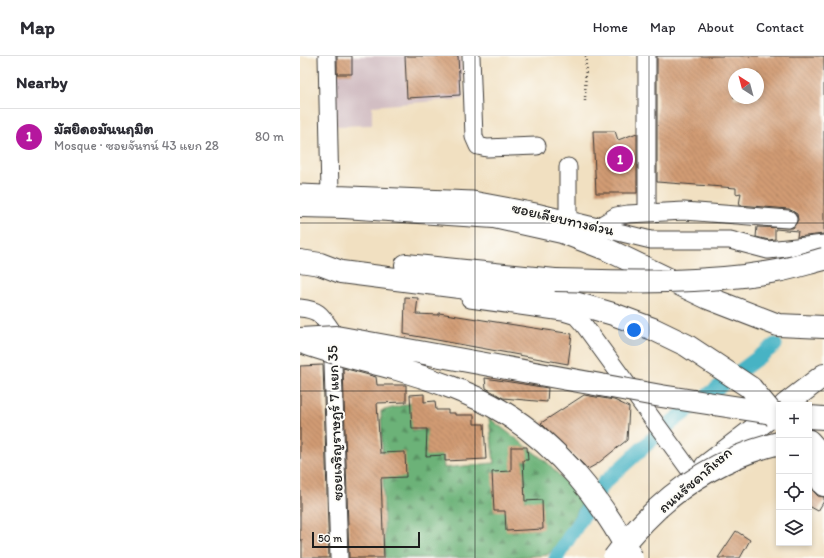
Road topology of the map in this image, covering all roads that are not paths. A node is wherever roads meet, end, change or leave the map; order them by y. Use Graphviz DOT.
graph roads {
  1 [pos="327,56"];
  2 [pos="471,56"];
  3 [pos="647,56"];
  4 [pos="537,146"];
  5 [pos="568,168"];
  6 [pos="300,193"];
  7 [pos="330,193"];
  8 [pos="300,206"];
  9 [pos="648,213"];
  10 [pos="788,219"];
  11 [pos="568,220"];
  12 [pos="598,227"];
  13 [pos="824,244"];
  14 [pos="824,259"];
  15 [pos="310,263"];
  16 [pos="365,285"];
  17 [pos="300,308"];
  18 [pos="824,327"];
  19 [pos="300,340"];
  20 [pos="824,375"];
  21 [pos="751,388"];
  22 [pos="789,402"];
  23 [pos="776,409"];
  24 [pos="776,412"];
  25 [pos="776,414"];
  26 [pos="776,417"];
  27 [pos="812,417"];
  28 [pos="824,418"];
  29 [pos="824,437"];
  30 [pos="812,439"];
  31 [pos="776,444"];
  32 [pos="812,444"];
  33 [pos="824,458"];
  34 [pos="812,466"];
  35 [pos="694,476"];
  36 [pos="824,486"];
  37 [pos="338,558"];
  38 [pos="614,558"];
  39 [pos="618,558"];
  40 [pos="632,558"];
  1 -- 7 [label="street"];
  2 -- 4 [label="street"];
  3 -- 9 [label="street"];
  5 -- 11 [label="street"];
  6 -- 7 [label="street, ซอยเลียบทางด่วน"];
  7 -- 11 [label="street, ซอยเลียบทางด่วน"];
  8 -- 18 [label="main road"];
  9 -- 10 [label="street"];
  9 -- 12 [label="street"];
  11 -- 12 [label="street, ซอยเลียบทางด่วน"];
  12 -- 13 [label="street, ซอยเลียบทางด่วน"];
  14 -- 15 [label="main road, bridge"];
  15 -- 21 [label="main road"];
  16 -- 35 [label="street"];
  17 -- 37 [label="street, ซอยเจริญราษฎร์ 7 แยก 35"];
  19 -- 24 [label="main road, bridge"];
  19 -- 40 [label="main road, bridge"];
  20 -- 22 [label="main road"];
  21 -- 23 [label="main road, bridge"];
  21 -- 26 [label="main road, bridge"];
  25 -- 35 [label="main road, ถนนรัชดาภิเษก"];
  27 -- 28 [label="main road"];
  29 -- 30 [label="main road"];
  31 -- 38 [label="main road, bridge"];
  32 -- 33 [label="main road"];
  34 -- 36 [label="main road"];
  35 -- 39 [label="main road, ถนนรัชดาภิเษก"];
}
